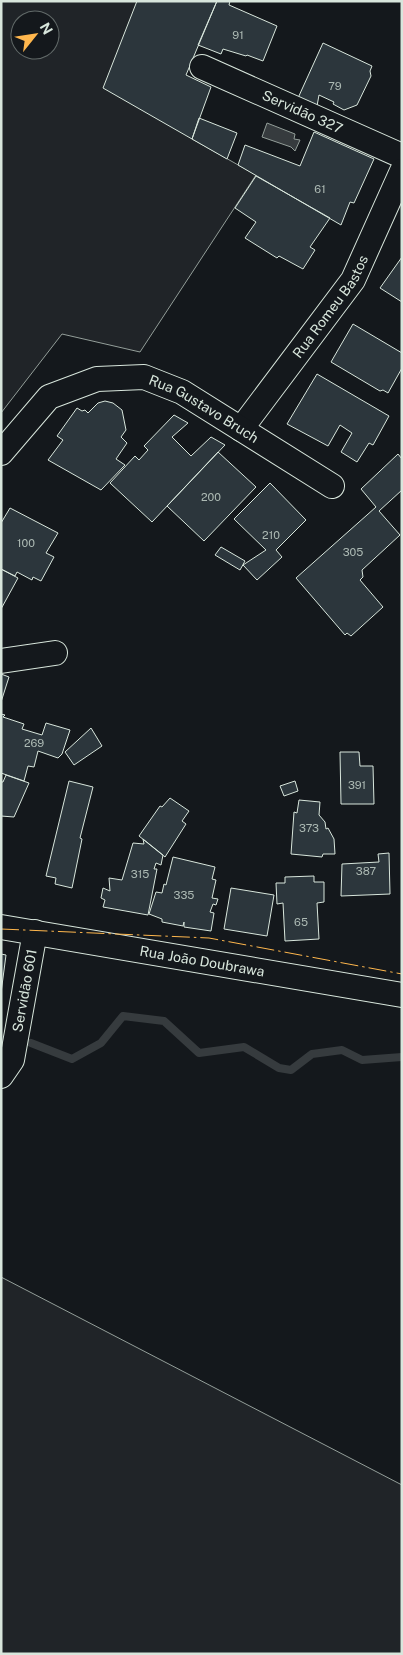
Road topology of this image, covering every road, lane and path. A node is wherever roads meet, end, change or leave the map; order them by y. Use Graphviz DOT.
graph roads {
  1 [pos="202,67"];
  2 [pos="402,156"];
  3 [pos="402,171"];
  4 [pos="241,429"];
  5 [pos="1,453"];
  6 [pos="332,486"];
  7 [pos="55,653"];
  8 [pos="1,661"];
  9 [pos="1,927"];
  10 [pos="35,932"];
  11 [pos="402,995"];
  12 [pos="1,1076"];
  1 -- 2 [label="street, Servidão 327"];
  3 -- 4 [label="street, Rua Romeu Bastos"];
  4 -- 5 [label="street, Rua Gustavo Bruch"];
  4 -- 6 [label="street, Rua Gustavo Bruch"];
  7 -- 8 [label="street"];
  9 -- 10 [label="street, Rua João Doubrawa"];
  10 -- 11 [label="street, Rua João Doubrawa"];
  10 -- 12 [label="street, Servidão 601"];
}
